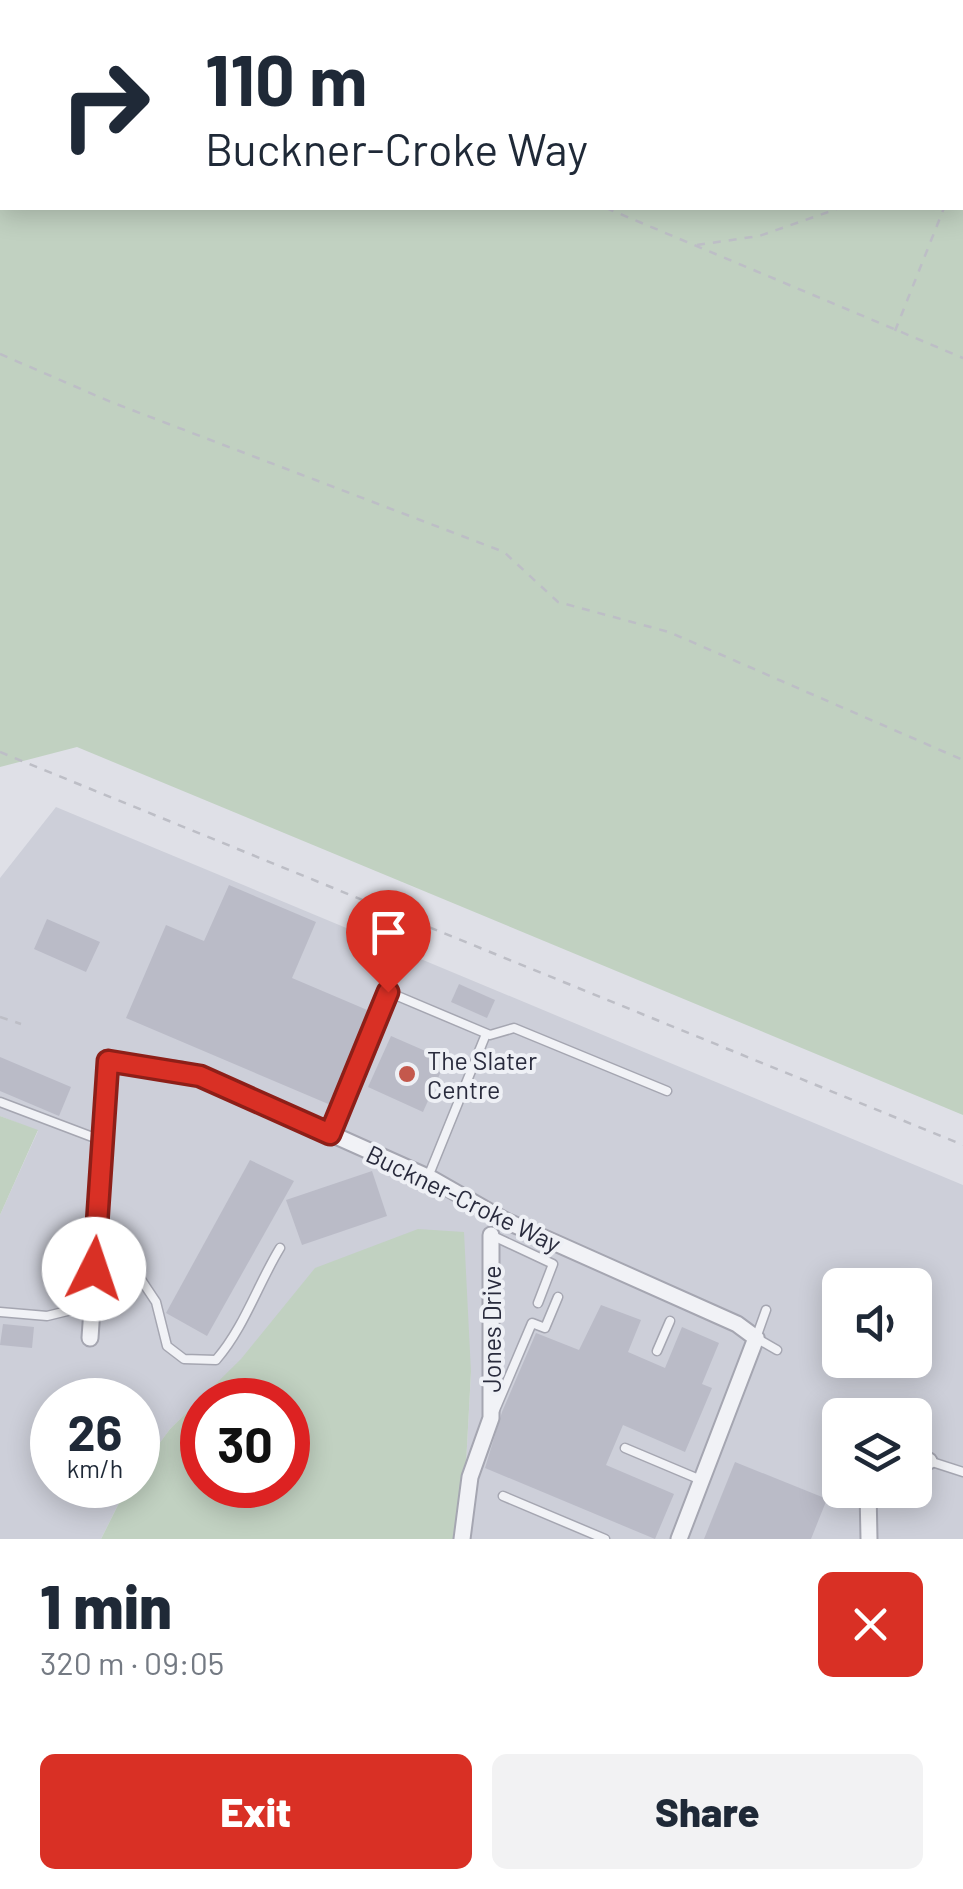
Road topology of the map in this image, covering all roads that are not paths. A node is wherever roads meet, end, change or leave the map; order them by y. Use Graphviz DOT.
graph roads {
  1 [pos="486,1034"];
  2 [pos="667,1092"];
  3 [pos="0,1102"];
  4 [pos="330,1134"];
  5 [pos="103,1140"];
  6 [pos="428,1177"];
  7 [pos="96,1233"];
  8 [pos="491,1235"];
  9 [pos="280,1248"];
  10 [pos="558,1297"];
  11 [pos="538,1303"];
  12 [pos="92,1304"];
  13 [pos="766,1310"];
  14 [pos="0,1312"];
  15 [pos="670,1321"];
  16 [pos="90,1338"];
  17 [pos="756,1338"];
  18 [pos="777,1350"];
  19 [pos="657,1351"];
  20 [pos="491,1418"];
  21 [pos="626,1448"];
  22 [pos="932,1461"];
  23 [pos="963,1472"];
  24 [pos="701,1480"];
  25 [pos="502,1496"];
  26 [pos="868,1508"];
  27 [pos="462,1539"];
  28 [pos="605,1539"];
  29 [pos="679,1539"];
  30 [pos="868,1539"];
  1 -- 2 [label="lane"];
  1 -- 4 [label="lane"];
  1 -- 6 [label="lane"];
  3 -- 5 [label="lane"];
  4 -- 5 [label="street, Buckner-Croke Way"];
  4 -- 6 [label="street, Buckner-Croke Way"];
  5 -- 7 [label="street"];
  6 -- 17 [label="street, Buckner-Croke Way"];
  7 -- 9 [label="lane"];
  7 -- 12 [label="street"];
  8 -- 11 [label="lane"];
  8 -- 20 [label="street, Jones Drive"];
  10 -- 20 [label="lane"];
  12 -- 14 [label="lane"];
  12 -- 16 [label="street"];
  13 -- 17 [label="lane"];
  15 -- 19 [label="lane"];
  17 -- 18 [label="lane"];
  17 -- 24 [label="street"];
  20 -- 27 [label="street, Jones Drive"];
  21 -- 24 [label="lane"];
  22 -- 23 [label="lane"];
  24 -- 29 [label="street"];
  25 -- 28 [label="lane"];
  26 -- 30 [label="street"];
}
